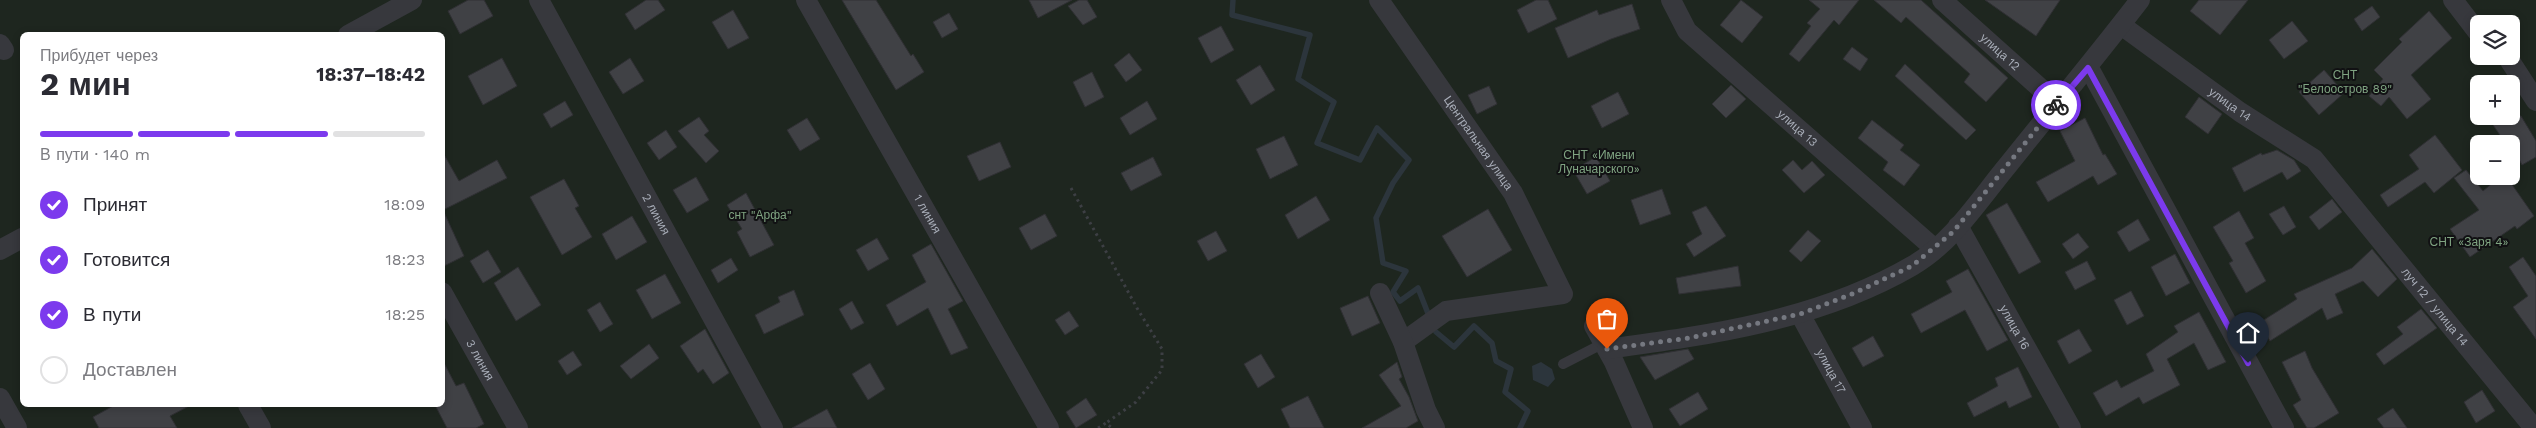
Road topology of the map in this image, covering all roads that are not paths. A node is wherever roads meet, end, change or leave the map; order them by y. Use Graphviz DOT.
graph roads {
  1 [pos="412,0"];
  2 [pos="539,0"];
  3 [pos="806,0"];
  4 [pos="1379,0"];
  5 [pos="1671,0"];
  6 [pos="1942,0"];
  7 [pos="2140,0"];
  8 [pos="2453,0"];
  9 [pos="2470,22"];
  10 [pos="2121,25"];
  11 [pos="353,32"];
  12 [pos="2513,65"];
  13 [pos="2088,68"];
  14 [pos="2536,101"];
  15 [pos="2058,104"];
  16 [pos="2336,186"];
  17 [pos="1958,226"];
  18 [pos="20,239"];
  19 [pos="1934,249"];
  20 [pos="0,250"];
  21 [pos="1380,293"];
  22 [pos="445,297"];
  23 [pos="1800,314"];
  24 [pos="1594,326"];
  25 [pos="1403,342"];
  26 [pos="1605,346"];
  27 [pos="1563,364"];
  28 [pos="0,398"];
  29 [pos="249,407"];
  30 [pos="17,428"];
  31 [pos="261,428"];
  32 [pos="518,428"];
  33 [pos="774,428"];
  34 [pos="1048,428"];
  35 [pos="1435,428"];
  36 [pos="1643,428"];
  37 [pos="1862,428"];
  38 [pos="2071,428"];
  39 [pos="2284,428"];
  40 [pos="2534,428"];
  1 -- 11 [label="street"];
  2 -- 33 [label="street, 2 линия"];
  3 -- 34 [label="street, 1 линия"];
  4 -- 25 [label="street, Центральная улица"];
  5 -- 19 [label="street, улица 13"];
  6 -- 15 [label="street, улица 12"];
  7 -- 10 [label="street"];
  8 -- 9 [label="street"];
  10 -- 13 [label="street"];
  10 -- 16 [label="street, улица 14"];
  12 -- 14 [label="street"];
  13 -- 15 [label="street"];
  13 -- 39 [label="street"];
  15 -- 17 [label="street"];
  16 -- 40 [label="street, луч 12 / улица 14"];
  17 -- 19 [label="street"];
  17 -- 38 [label="street, улица 16"];
  18 -- 20 [label="street"];
  19 -- 23 [label="street"];
  21 -- 25 [label="street"];
  22 -- 32 [label="street, 3 линия"];
  23 -- 26 [label="street"];
  23 -- 37 [label="street, улица 17"];
  24 -- 26 [label="street"];
  25 -- 35 [label="street"];
  26 -- 27 [label="lane"];
  26 -- 36 [label="street"];
  28 -- 30 [label="street"];
  29 -- 31 [label="street"];
}
